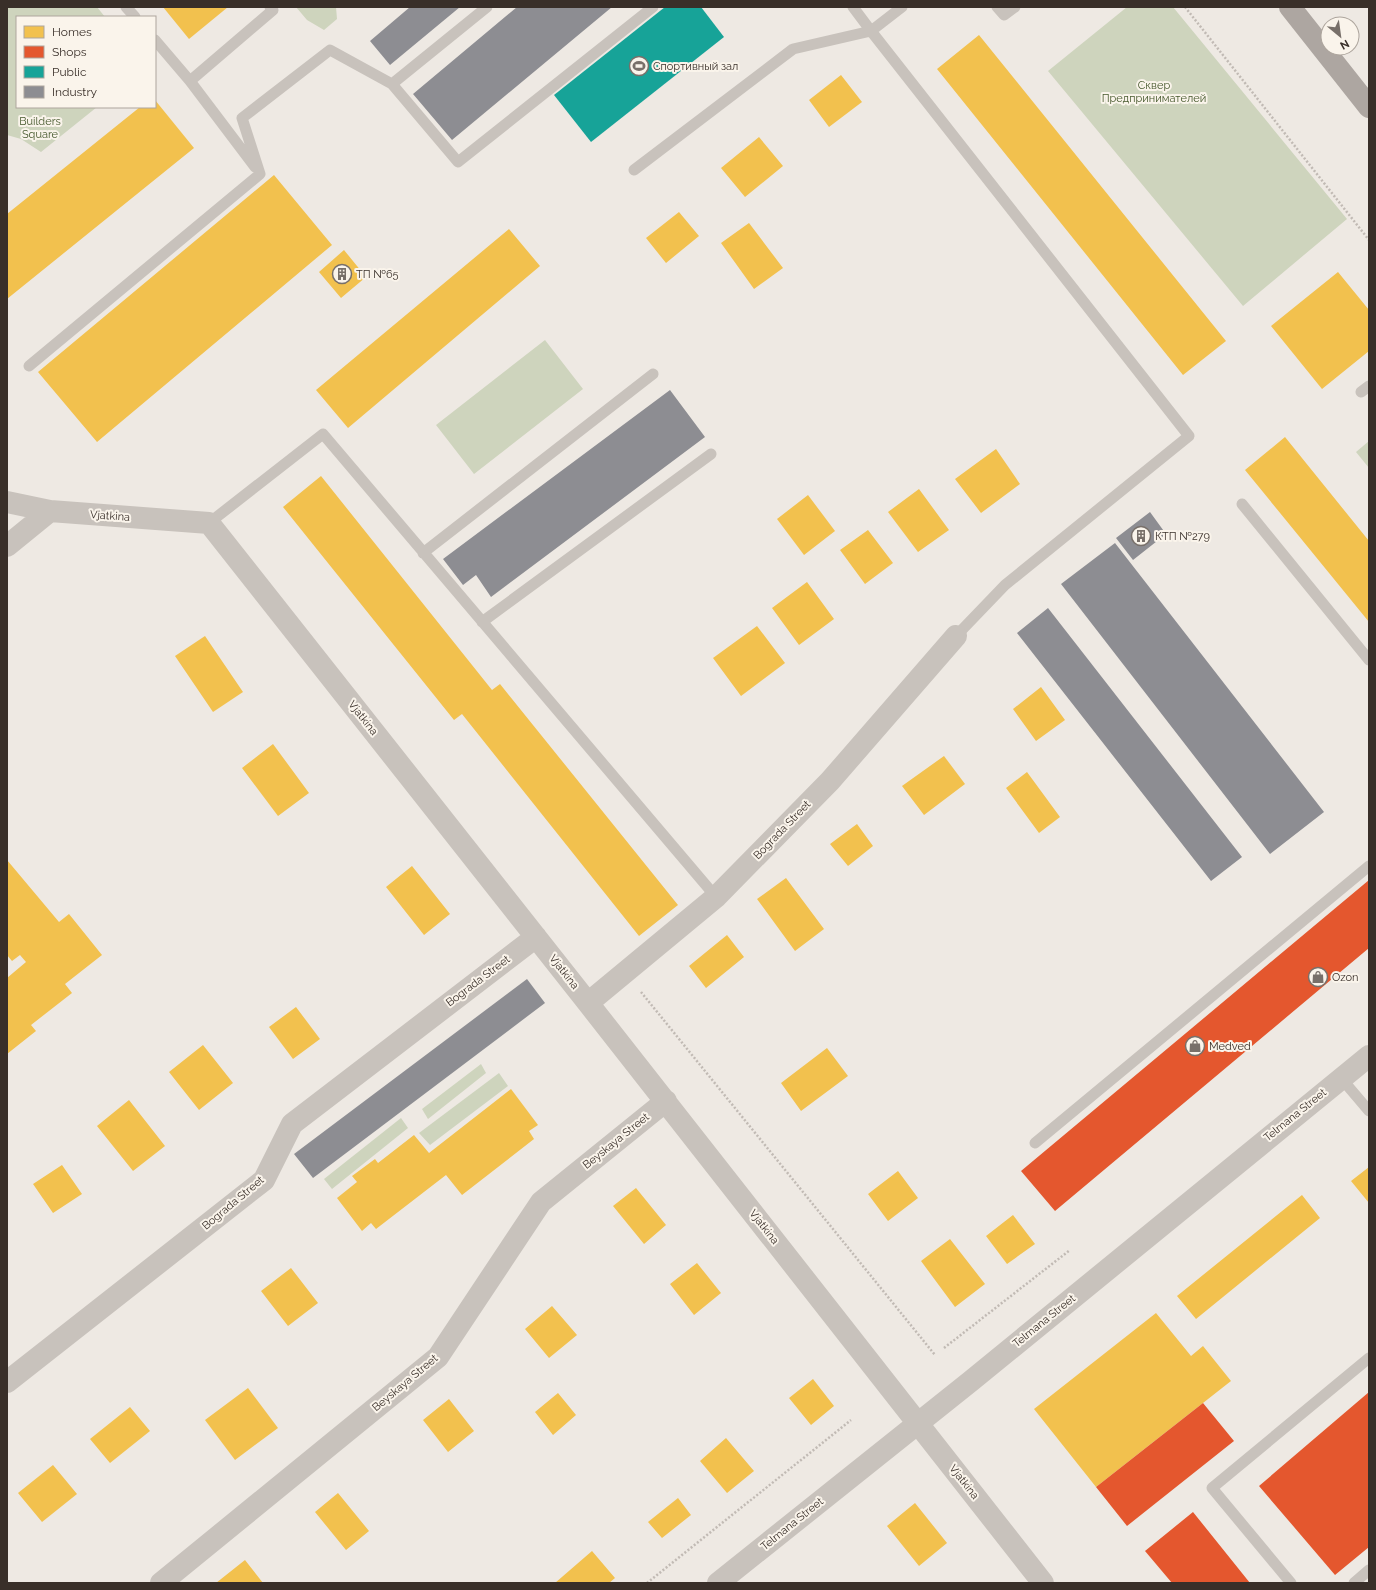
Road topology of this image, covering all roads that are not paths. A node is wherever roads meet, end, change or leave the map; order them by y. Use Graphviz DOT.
graph roads {
  1 [pos="126,7"];
  2 [pos="270,7"];
  3 [pos="488,7"];
  4 [pos="653,7"];
  5 [pos="853,7"];
  6 [pos="902,7"];
  7 [pos="997,7"];
  8 [pos="1015,7"];
  9 [pos="1290,7"];
  10 [pos="134,16"];
  11 [pos="872,31"];
  12 [pos="156,41"];
  13 [pos="190,81"];
  14 [pos="392,84"];
  15 [pos="1369,107"];
  16 [pos="634,170"];
  17 [pos="260,174"];
  18 [pos="29,366"];
  19 [pos="653,374"];
  20 [pos="711,454"];
  21 [pos="7,502"];
  22 [pos="1242,504"];
  23 [pos="50,511"];
  24 [pos="209,523"];
  25 [pos="7,546"];
  26 [pos="423,553"];
  27 [pos="482,622"];
  28 [pos="956,636"];
  29 [pos="1369,660"];
  30 [pos="1369,866"];
  31 [pos="716,897"];
  32 [pos="536,936"];
  33 [pos="588,1003"];
  34 [pos="1369,1056"];
  35 [pos="1341,1078"];
  36 [pos="666,1101"];
  37 [pos="1369,1111"];
  38 [pos="1035,1143"];
  39 [pos="1369,1358"];
  40 [pos="7,1382"];
  41 [pos="919,1423"];
  42 [pos="1369,1570"];
  43 [pos="161,1583"];
  44 [pos="718,1583"];
  45 [pos="1043,1583"];
  46 [pos="1291,1583"];
  47 [pos="1354,1583"];
  1 -- 10 [label="lane"];
  2 -- 13 [label="lane"];
  3 -- 14 [label="lane"];
  4 -- 14 [label="lane"];
  5 -- 11 [label="lane"];
  6 -- 11 [label="lane"];
  7 -- 8 [label="lane"];
  9 -- 15 [label="main road"];
  11 -- 16 [label="lane"];
  11 -- 28 [label="lane"];
  12 -- 13 [label="lane"];
  13 -- 17 [label="lane"];
  14 -- 17 [label="lane"];
  17 -- 18 [label="lane"];
  19 -- 26 [label="lane"];
  20 -- 27 [label="lane"];
  21 -- 23 [label="street, Vjatkina"];
  22 -- 29 [label="lane"];
  23 -- 24 [label="street, Vjatkina"];
  23 -- 25 [label="street"];
  24 -- 26 [label="lane"];
  24 -- 32 [label="street, Vjatkina"];
  26 -- 27 [label="lane"];
  27 -- 31 [label="lane"];
  28 -- 31 [label="street, Bograda Street"];
  30 -- 38 [label="lane"];
  31 -- 33 [label="street, Bograda Street"];
  32 -- 33 [label="street, Vjatkina"];
  32 -- 40 [label="street, Bograda Street"];
  33 -- 36 [label="street, Vjatkina"];
  34 -- 35 [label="street, Telmana Street"];
  35 -- 37 [label="lane"];
  35 -- 41 [label="street, Telmana Street"];
  36 -- 41 [label="street, Vjatkina"];
  36 -- 43 [label="street, Beyskaya Street"];
  39 -- 46 [label="lane"];
  41 -- 44 [label="street, Telmana Street"];
  41 -- 45 [label="street, Vjatkina"];
  42 -- 47 [label="lane"];
}
